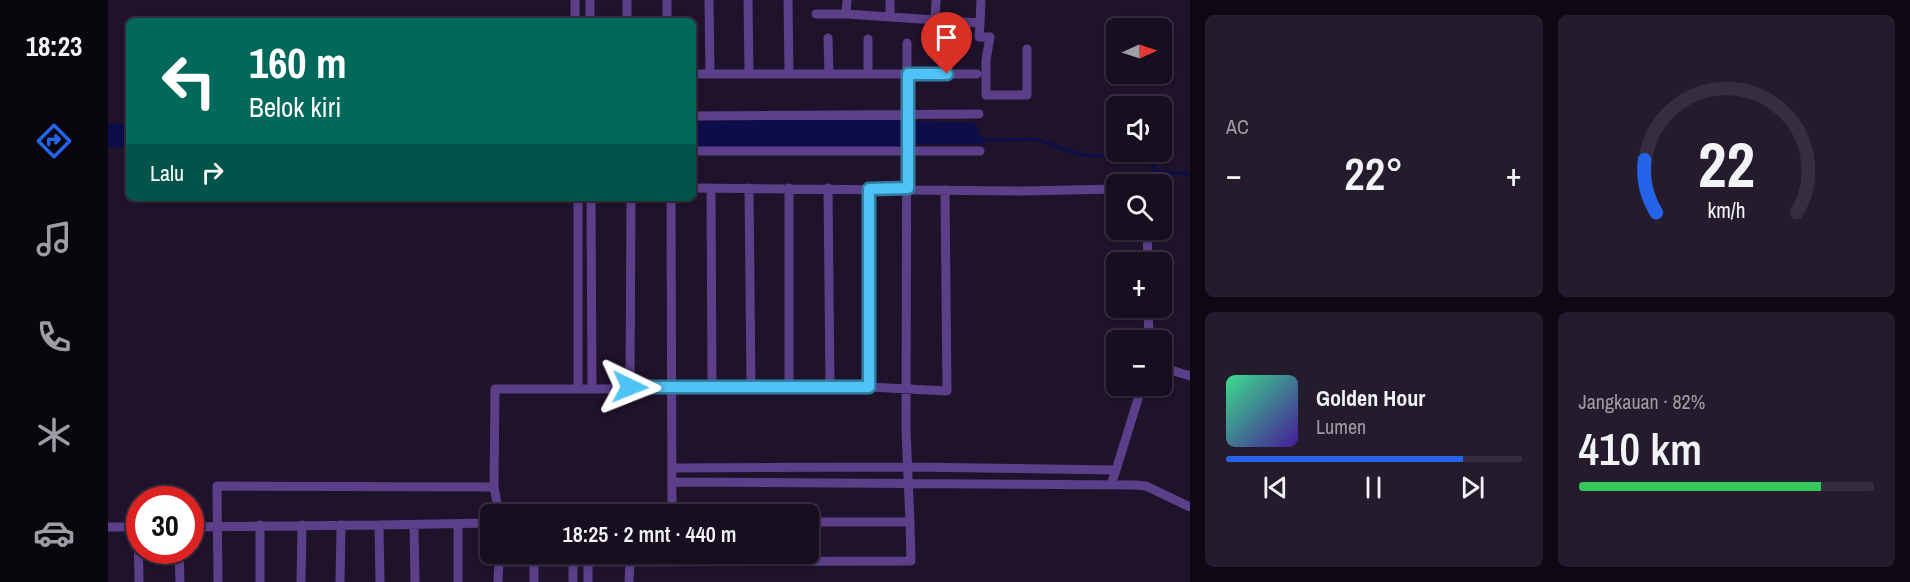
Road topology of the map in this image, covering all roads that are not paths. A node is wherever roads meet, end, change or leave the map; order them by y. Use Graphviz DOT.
graph roads {
  1 [pos="575,0"];
  2 [pos="590,0"];
  3 [pos="627,0"];
  4 [pos="667,0"];
  5 [pos="710,0"];
  6 [pos="748,0"];
  7 [pos="790,0"];
  8 [pos="847,0"];
  9 [pos="890,0"];
  10 [pos="936,0"];
  11 [pos="981,0"];
  12 [pos="816,14"];
  13 [pos="846,14"];
  14 [pos="890,17"];
  15 [pos="575,18"];
  16 [pos="590,18"];
  17 [pos="627,18"];
  18 [pos="667,18"];
  19 [pos="935,20"];
  20 [pos="980,22"];
  21 [pos="828,38"];
  22 [pos="868,39"];
  23 [pos="907,43"];
  24 [pos="947,45"];
  25 [pos="1027,49"];
  26 [pos="696,74"];
  27 [pos="710,74"];
  28 [pos="749,74"];
  29 [pos="789,74"];
  30 [pos="829,74"];
  31 [pos="868,74"];
  32 [pos="908,74"];
  33 [pos="947,74"];
  34 [pos="977,74"];
  35 [pos="979,114"];
  36 [pos="908,115"];
  37 [pos="696,116"];
  38 [pos="696,151"];
  39 [pos="980,151"];
  40 [pos="908,152"];
  41 [pos="696,188"];
  42 [pos="711,188"];
  43 [pos="749,188"];
  44 [pos="789,188"];
  45 [pos="828,188"];
  46 [pos="908,188"];
  47 [pos="869,189"];
  48 [pos="1106,189"];
  49 [pos="945,190"];
  50 [pos="578,201"];
  51 [pos="591,201"];
  52 [pos="631,201"];
  53 [pos="671,201"];
  54 [pos="1172,370"];
  55 [pos="1190,376"];
  56 [pos="630,387"];
  57 [pos="712,387"];
  58 [pos="751,387"];
  59 [pos="789,387"];
  60 [pos="830,387"];
  61 [pos="869,387"];
  62 [pos="578,389"];
  63 [pos="592,389"];
  64 [pos="672,389"];
  65 [pos="908,391"];
  66 [pos="1139,396"];
  67 [pos="909,467"];
  68 [pos="672,468"];
  69 [pos="1116,470"];
  70 [pos="672,482"];
  71 [pos="910,483"];
  72 [pos="1111,485"];
  73 [pos="494,487"];
  74 [pos="497,504"];
  75 [pos="672,504"];
  76 [pos="1190,507"];
  77 [pos="819,522"];
  78 [pos="910,522"];
  79 [pos="480,523"];
  80 [pos="458,524"];
  81 [pos="260,525"];
  82 [pos="302,525"];
  83 [pos="341,525"];
  84 [pos="379,525"];
  85 [pos="414,526"];
  86 [pos="108,527"];
  87 [pos="126,527"];
  88 [pos="204,527"];
  89 [pos="217,527"];
  90 [pos="819,559"];
  91 [pos="139,564"];
  92 [pos="179,564"];
  93 [pos="499,564"];
  94 [pos="534,564"];
  95 [pos="573,564"];
  96 [pos="588,564"];
  97 [pos="630,564"];
  98 [pos="139,582"];
  99 [pos="180,582"];
  100 [pos="218,582"];
  101 [pos="260,582"];
  102 [pos="301,582"];
  103 [pos="340,582"];
  104 [pos="380,582"];
  105 [pos="415,582"];
  106 [pos="458,582"];
  107 [pos="498,582"];
  108 [pos="534,582"];
  109 [pos="573,582"];
  110 [pos="588,582"];
  111 [pos="629,582"];
  1 -- 15 [label="street"];
  2 -- 16 [label="street"];
  3 -- 17 [label="street"];
  4 -- 18 [label="street"];
  5 -- 27 [label="street"];
  6 -- 28 [label="street"];
  7 -- 29 [label="street"];
  8 -- 13 [label="street"];
  9 -- 14 [label="street"];
  10 -- 19 [label="street"];
  11 -- 20 [label="street"];
  12 -- 13 [label="street"];
  13 -- 14 [label="street"];
  14 -- 19 [label="street"];
  19 -- 20 [label="street"];
  20 -- 25 [label="street"];
  21 -- 30 [label="street"];
  22 -- 31 [label="street"];
  23 -- 32 [label="street"];
  24 -- 33 [label="street"];
  26 -- 27 [label="street"];
  27 -- 28 [label="street"];
  28 -- 29 [label="street"];
  29 -- 30 [label="street"];
  30 -- 31 [label="street"];
  31 -- 32 [label="street"];
  32 -- 33 [label="street"];
  32 -- 36 [label="street"];
  33 -- 34 [label="street"];
  35 -- 36 [label="street"];
  36 -- 37 [label="street"];
  36 -- 40 [label="street"];
  38 -- 40 [label="street"];
  39 -- 40 [label="street"];
  40 -- 46 [label="street"];
  41 -- 42 [label="street"];
  42 -- 43 [label="street"];
  42 -- 57 [label="street"];
  43 -- 44 [label="street"];
  43 -- 58 [label="street"];
  44 -- 45 [label="street"];
  44 -- 59 [label="street"];
  45 -- 47 [label="street"];
  45 -- 60 [label="street"];
  46 -- 47 [label="street"];
  46 -- 49 [label="street"];
  46 -- 65 [label="street"];
  47 -- 61 [label="street"];
  48 -- 49 [label="street"];
  49 -- 65 [label="street"];
  50 -- 62 [label="street"];
  51 -- 63 [label="street"];
  52 -- 56 [label="street"];
  53 -- 64 [label="street"];
  54 -- 55 [label="street"];
  56 -- 63 [label="street"];
  56 -- 64 [label="street"];
  57 -- 58 [label="street"];
  57 -- 64 [label="street"];
  58 -- 59 [label="street"];
  59 -- 60 [label="street"];
  60 -- 61 [label="street"];
  61 -- 65 [label="street"];
  62 -- 63 [label="street"];
  62 -- 73 [label="street"];
  64 -- 68 [label="street"];
  65 -- 67 [label="street"];
  66 -- 69 [label="street"];
  67 -- 68 [label="street"];
  67 -- 69 [label="street"];
  67 -- 71 [label="street"];
  68 -- 70 [label="street"];
  69 -- 72 [label="street"];
  70 -- 71 [label="street"];
  70 -- 75 [label="street"];
  71 -- 72 [label="street"];
  71 -- 78 [label="street"];
  72 -- 76 [label="street"];
  73 -- 74 [label="street"];
  73 -- 89 [label="street"];
  77 -- 78 [label="street"];
  78 -- 90 [label="street"];
  79 -- 80 [label="street"];
  80 -- 85 [label="street"];
  80 -- 106 [label="street"];
  81 -- 82 [label="street"];
  81 -- 89 [label="street"];
  81 -- 101 [label="street"];
  82 -- 83 [label="street"];
  82 -- 102 [label="street"];
  83 -- 84 [label="street"];
  83 -- 103 [label="street"];
  84 -- 85 [label="street"];
  84 -- 104 [label="street"];
  85 -- 105 [label="street"];
  86 -- 87 [label="street"];
  88 -- 89 [label="street"];
  89 -- 100 [label="street"];
  91 -- 98 [label="street"];
  92 -- 99 [label="street"];
  93 -- 107 [label="street"];
  94 -- 108 [label="street"];
  95 -- 109 [label="street"];
  96 -- 110 [label="street"];
  97 -- 111 [label="street"];
}
